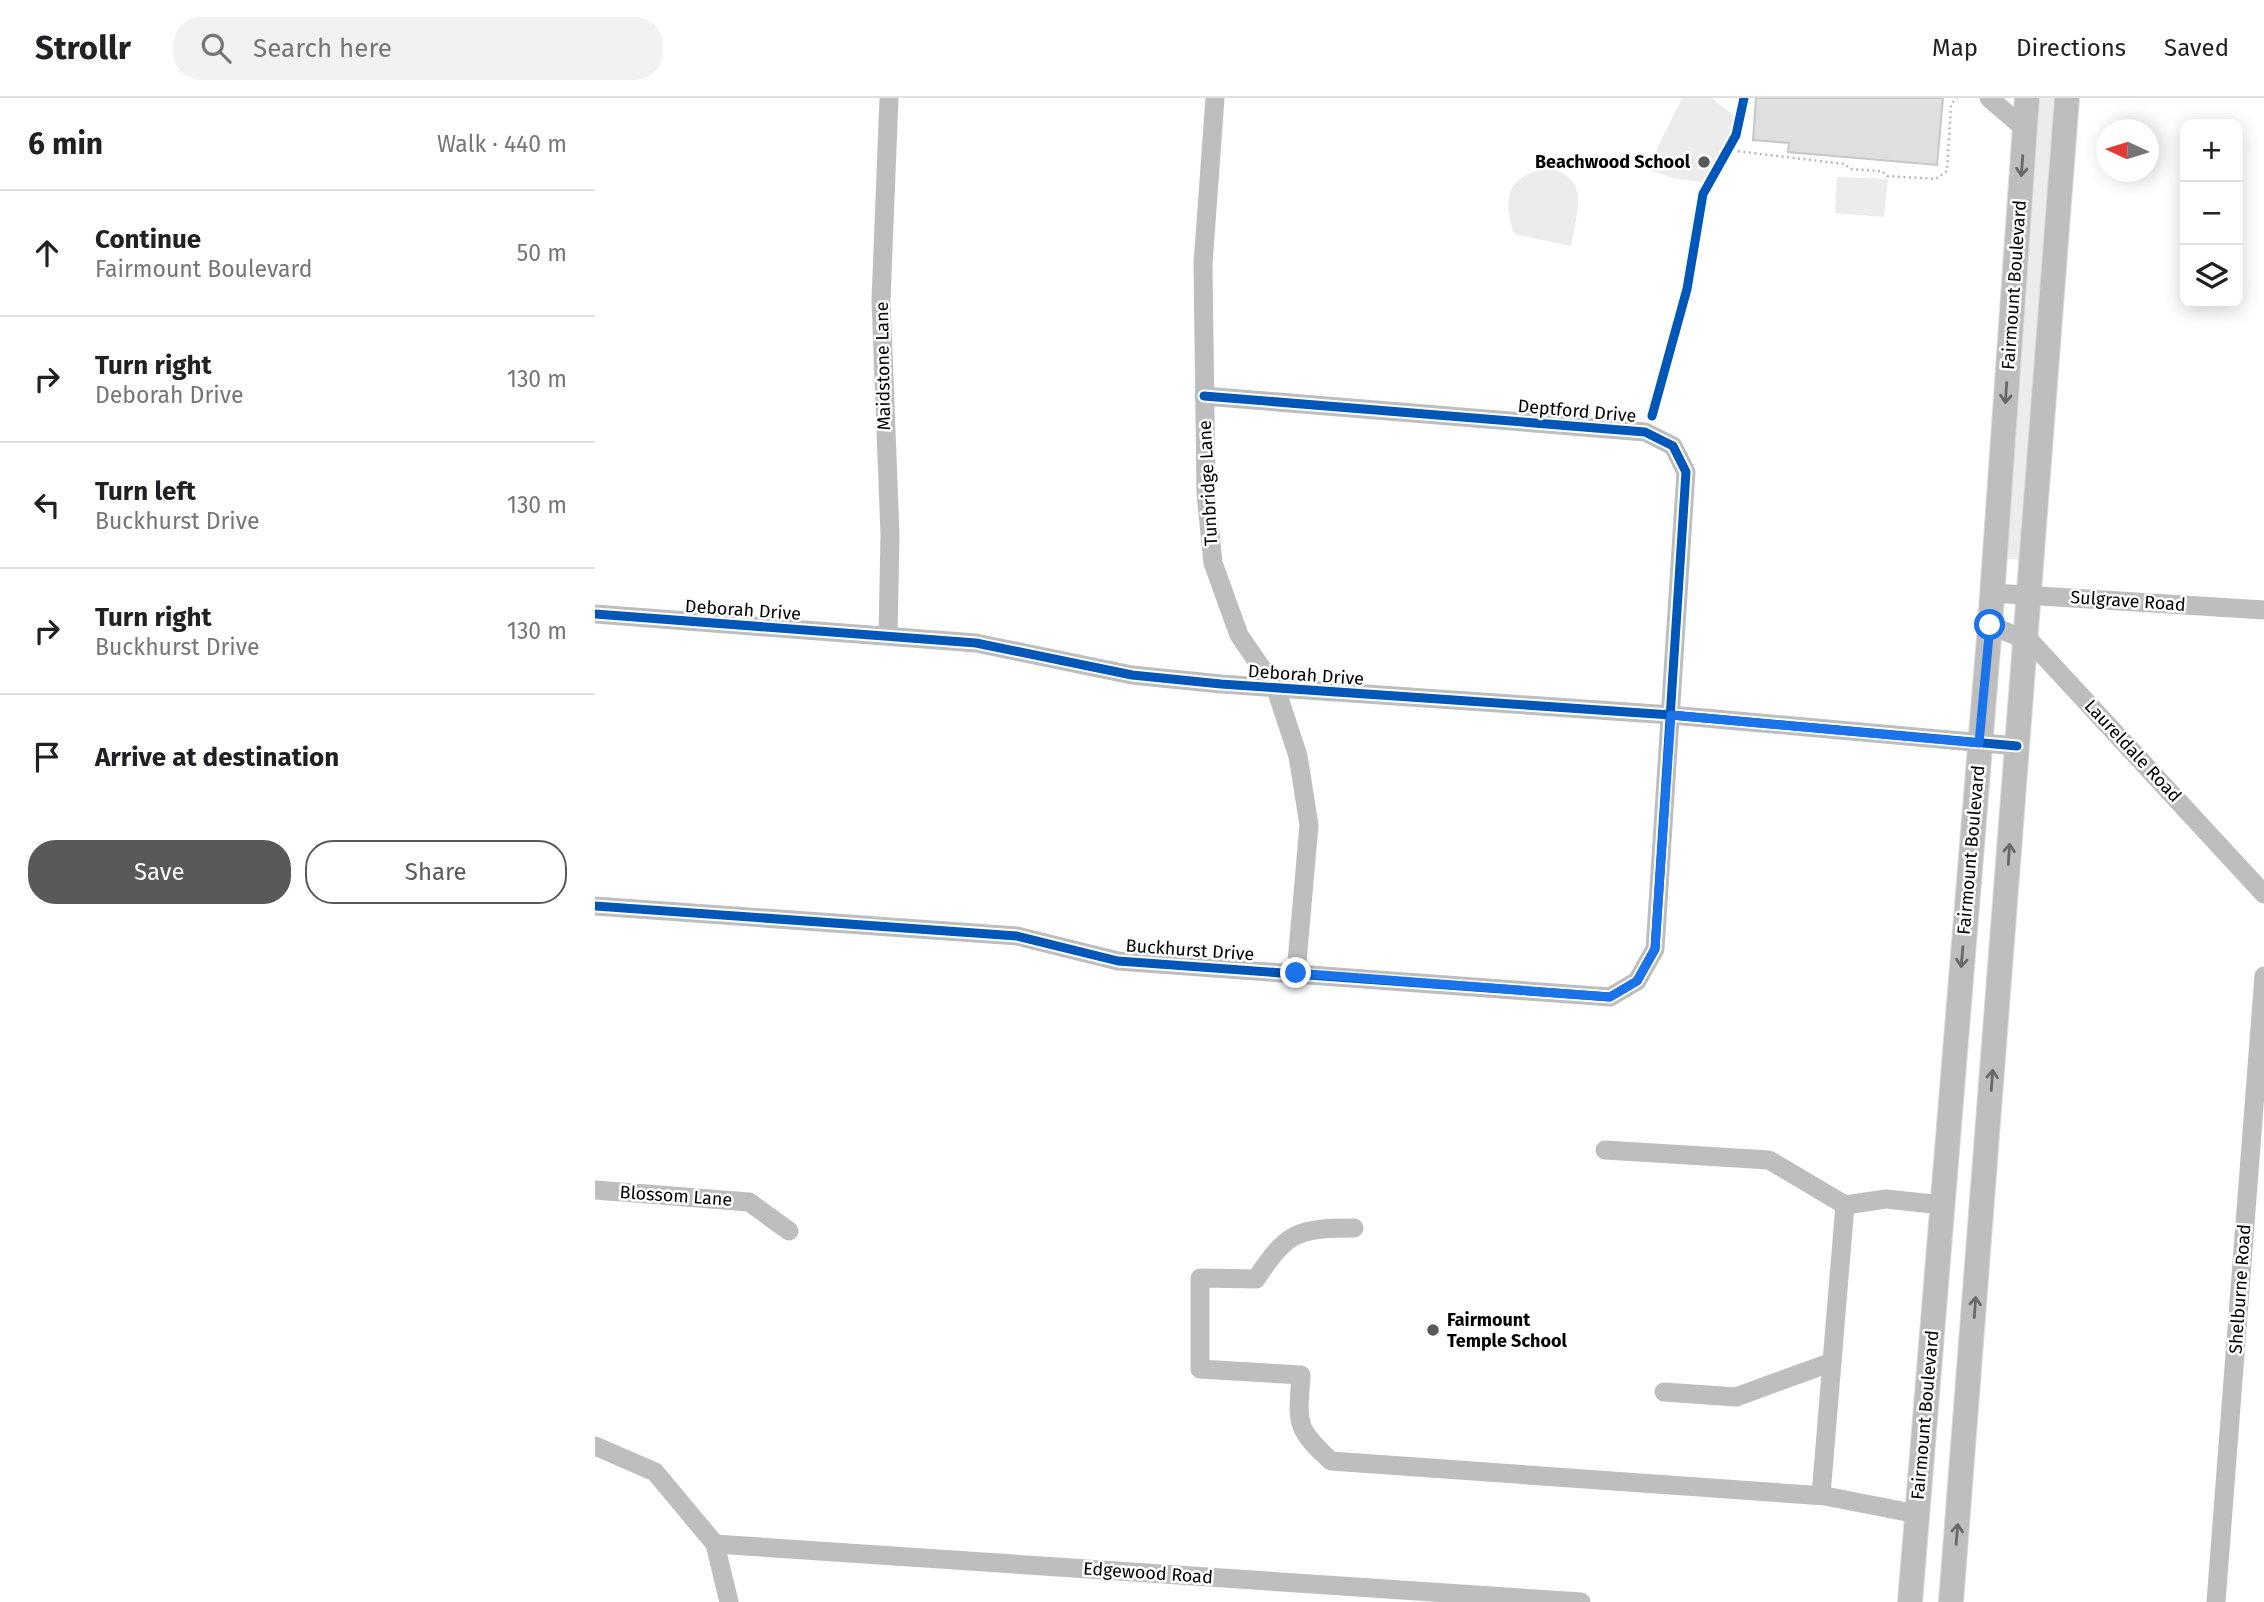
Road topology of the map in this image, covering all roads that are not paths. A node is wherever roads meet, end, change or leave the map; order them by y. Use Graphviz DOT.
graph roads {
  1 [pos="889,98"];
  2 [pos="1215,98"];
  3 [pos="1989,98"];
  4 [pos="2027,98"];
  5 [pos="2067,98"];
  6 [pos="2025,129"];
  7 [pos="1204,396"];
  8 [pos="1992,593"];
  9 [pos="2029,595"];
  10 [pos="2264,610"];
  11 [pos="595,614"];
  12 [pos="1990,625"];
  13 [pos="888,635"];
  14 [pos="2026,638"];
  15 [pos="1276,689"];
  16 [pos="1671,715"];
  17 [pos="1979,743"];
  18 [pos="2017,746"];
  19 [pos="2264,894"];
  20 [pos="595,906"];
  21 [pos="1296,973"];
  22 [pos="2264,976"];
  23 [pos="1605,1150"];
  24 [pos="595,1191"];
  25 [pos="1845,1205"];
  26 [pos="1942,1205"];
  27 [pos="1354,1228"];
  28 [pos="789,1231"];
  29 [pos="1832,1362"];
  30 [pos="1664,1392"];
  31 [pos="598,1446"];
  32 [pos="1821,1495"];
  33 [pos="1917,1514"];
  34 [pos="715,1544"];
  35 [pos="729,1602"];
  36 [pos="1581,1602"];
  37 [pos="1910,1602"];
  38 [pos="1951,1602"];
  39 [pos="2216,1602"];
  1 -- 13 [label="street, Maidstone Lane"];
  2 -- 7 [label="street, Tunbridge Lane"];
  3 -- 6 [label="street"];
  4 -- 6 [label="main road, Fairmount Boulevard"];
  5 -- 9 [label="main road"];
  6 -- 8 [label="main road, Fairmount Boulevard, one-way"];
  7 -- 15 [label="street, Tunbridge Lane"];
  7 -- 16 [label="street, Deptford Drive"];
  8 -- 9 [label="street, Sulgrave Road"];
  8 -- 12 [label="main road, Fairmount Boulevard"];
  9 -- 10 [label="street, Sulgrave Road"];
  9 -- 14 [label="main road"];
  11 -- 13 [label="street, Deborah Drive"];
  12 -- 14 [label="street, Laureldale Road"];
  12 -- 17 [label="main road, Fairmount Boulevard"];
  13 -- 15 [label="street, Deborah Drive"];
  14 -- 18 [label="main road"];
  14 -- 19 [label="street, Laureldale Road"];
  15 -- 16 [label="street, Deborah Drive"];
  15 -- 21 [label="street, Tunbridge Lane"];
  16 -- 17 [label="street, Deborah Drive"];
  16 -- 21 [label="street, Buckhurst Drive"];
  17 -- 18 [label="street, Deborah Drive"];
  17 -- 26 [label="main road, Fairmount Boulevard, one-way"];
  38 -- 18 [label="main road, one-way"];
  20 -- 21 [label="street, Buckhurst Drive"];
  22 -- 39 [label="street, Shelburne Road"];
  23 -- 25 [label="street"];
  24 -- 28 [label="street, Blossom Lane"];
  25 -- 26 [label="street"];
  25 -- 29 [label="street"];
  26 -- 33 [label="main road, Fairmount Boulevard"];
  27 -- 32 [label="street"];
  29 -- 30 [label="street"];
  29 -- 32 [label="street"];
  31 -- 34 [label="street"];
  32 -- 33 [label="street"];
  33 -- 37 [label="main road, Fairmount Boulevard"];
  34 -- 35 [label="street"];
  34 -- 36 [label="street, Edgewood Road"];
}
